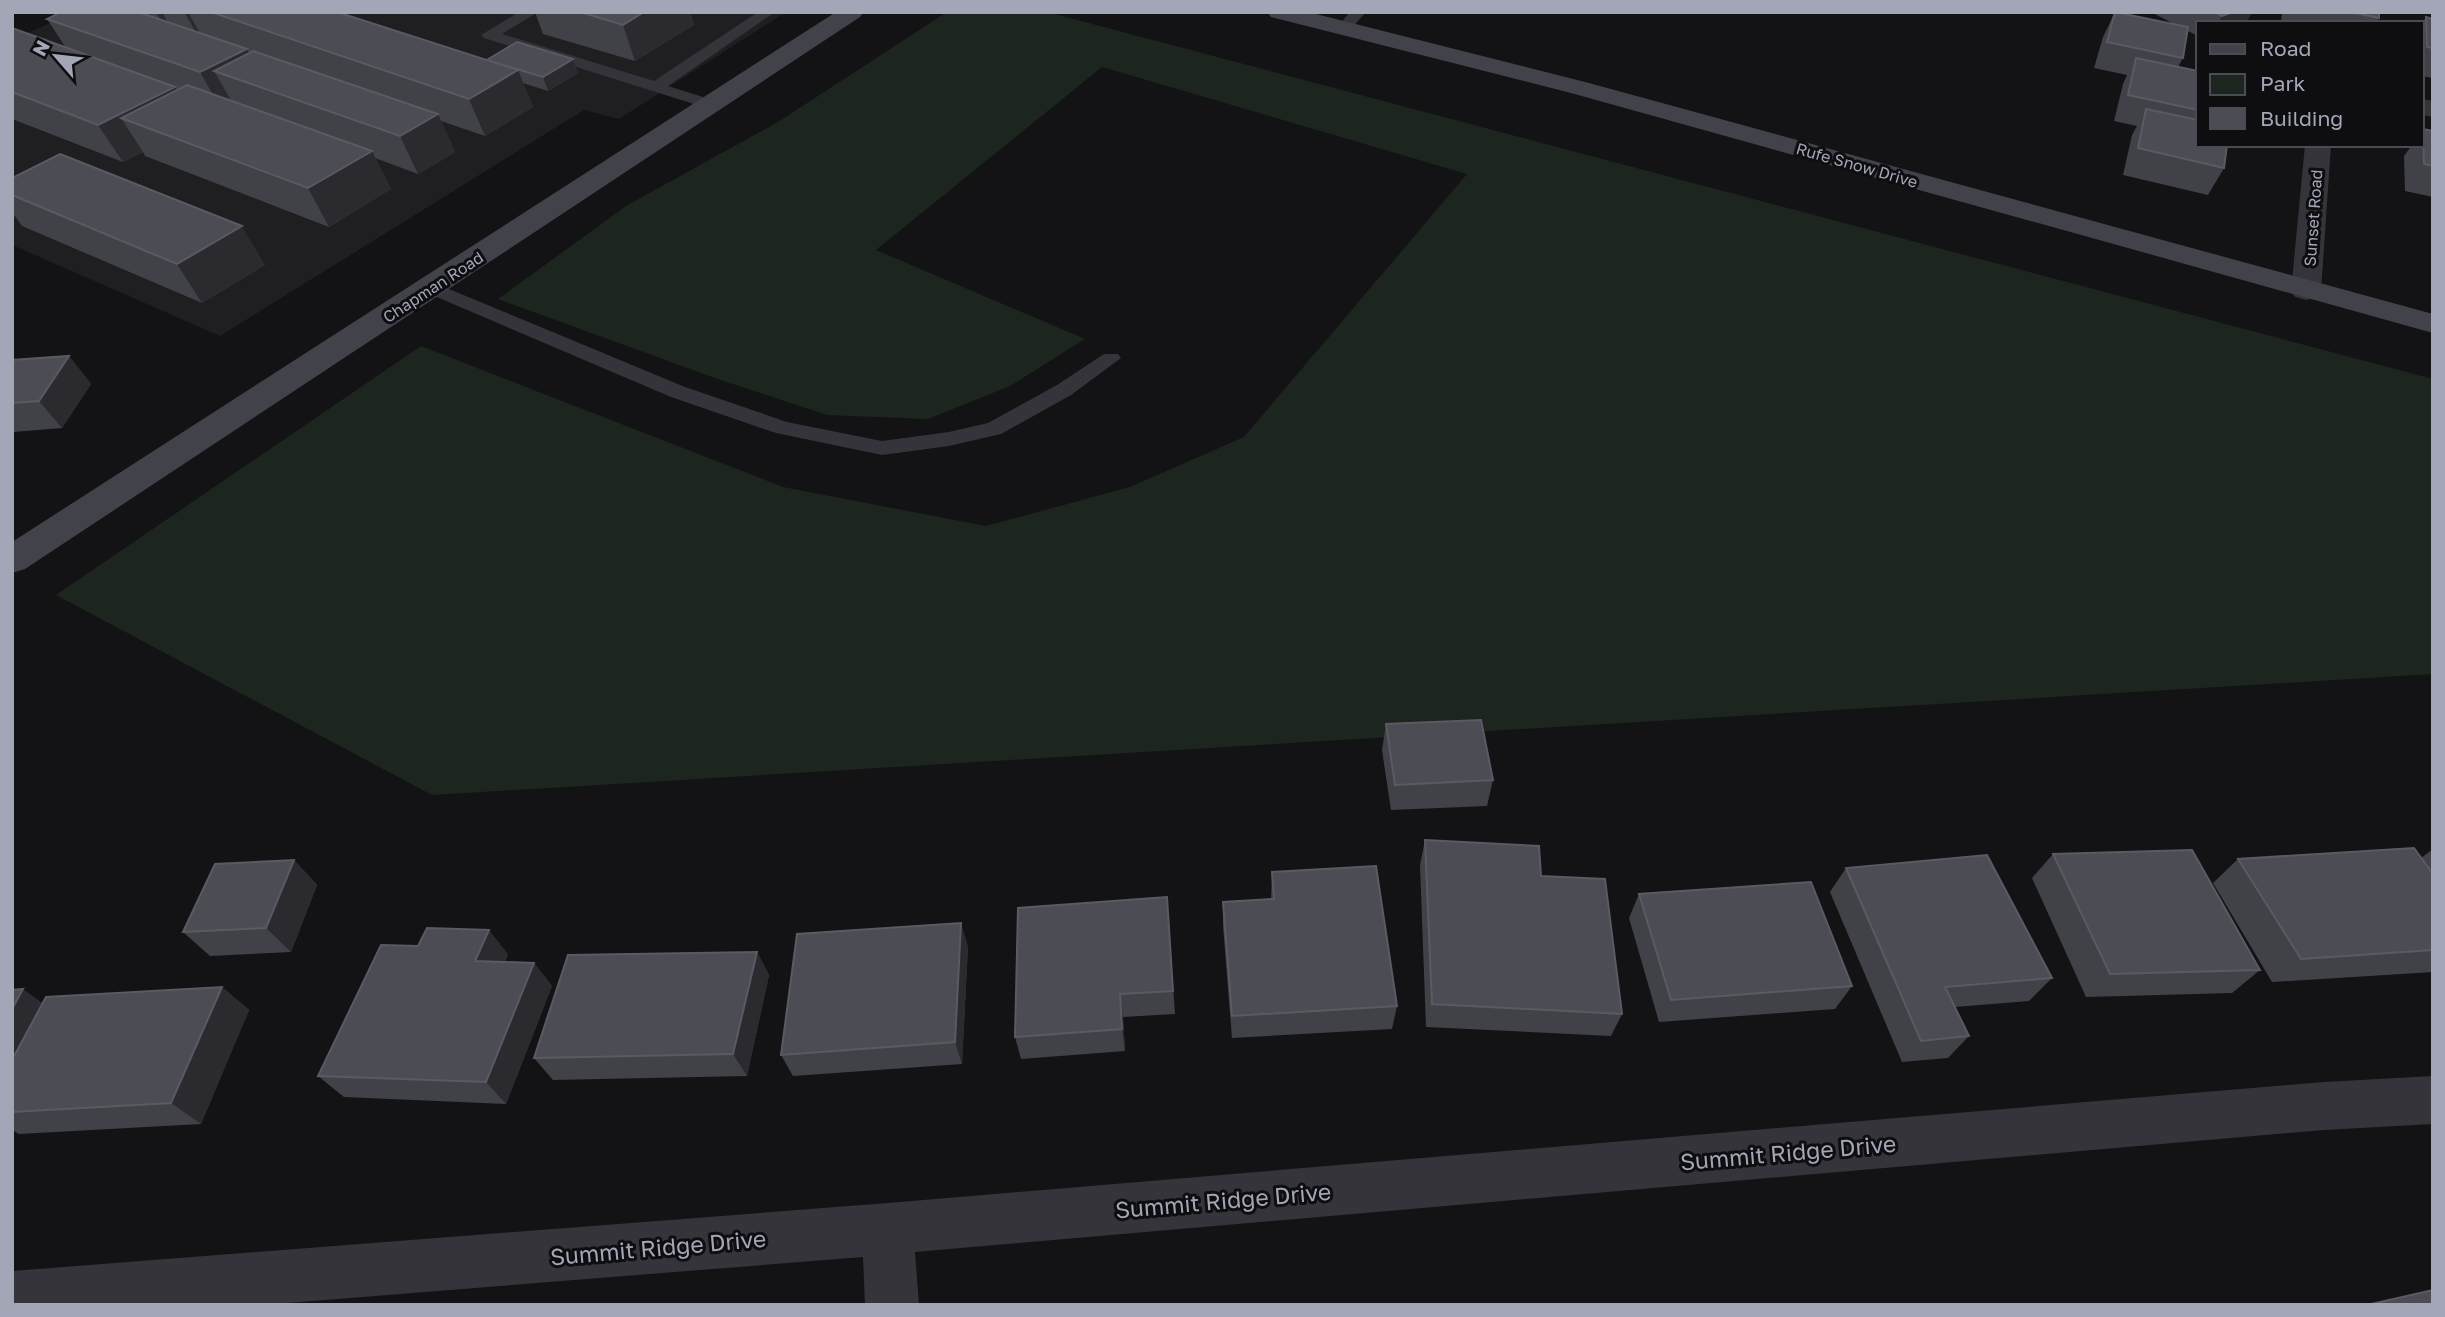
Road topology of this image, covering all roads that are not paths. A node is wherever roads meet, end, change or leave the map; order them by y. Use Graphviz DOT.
graph roads {
  1 [pos="531,12"];
  2 [pos="768,12"];
  3 [pos="852,12"];
  4 [pos="1279,12"];
  5 [pos="1352,20"];
  6 [pos="656,87"];
  7 [pos="713,105"];
  8 [pos="2318,147"];
  9 [pos="432,288"];
  10 [pos="2306,291"];
  11 [pos="2433,324"];
  12 [pos="1111,358"];
  13 [pos="12,560"];
  14 [pos="2433,1100"];
  15 [pos="888,1229"];
  16 [pos="12,1298"];
  17 [pos="892,1305"];
  1 -- 6 [label="lane"];
  2 -- 6 [label="lane"];
  3 -- 7 [label="main road, Chapman Road"];
  4 -- 5 [label="main road, Rufe Snow Drive"];
  5 -- 10 [label="main road, Rufe Snow Drive"];
  6 -- 7 [label="lane"];
  7 -- 9 [label="main road, Chapman Road"];
  8 -- 10 [label="street, Sunset Road"];
  9 -- 12 [label="lane"];
  9 -- 13 [label="main road, Chapman Road"];
  10 -- 11 [label="main road, Rufe Snow Drive"];
  14 -- 15 [label="street, Summit Ridge Drive"];
  15 -- 16 [label="street, Summit Ridge Drive"];
  15 -- 17 [label="street"];
}
